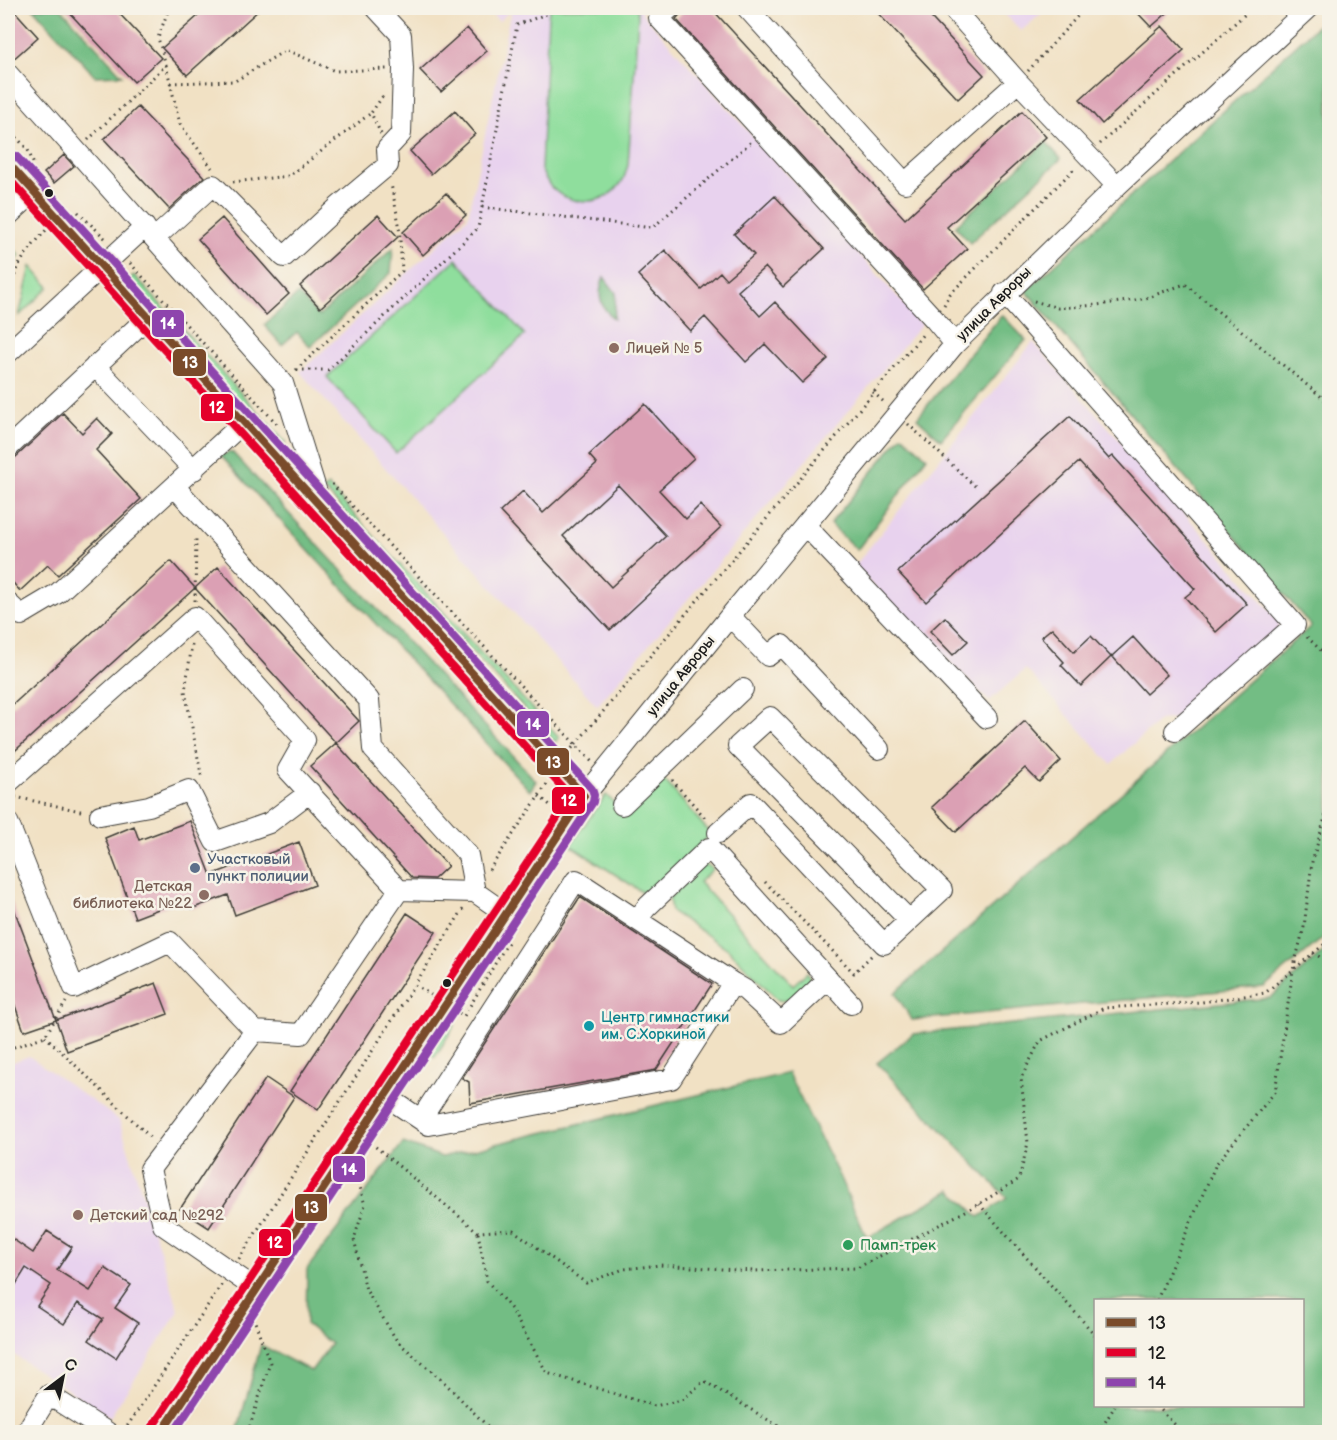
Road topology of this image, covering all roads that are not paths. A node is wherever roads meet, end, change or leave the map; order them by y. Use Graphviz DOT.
graph roads {
  1 [pos="376,8"];
  2 [pos="670,8"];
  3 [pos="747,8"];
  4 [pos="951,8"];
  5 [pos="1309,8"];
  6 [pos="8,74"];
  7 [pos="1018,82"];
  8 [pos="8,163"];
  9 [pos="1117,186"];
  10 [pos="34,192"];
  11 [pos="8,216"];
  12 [pos="150,232"];
  13 [pos="101,266"];
  14 [pos="1004,293"];
  15 [pos="147,317"];
  16 [pos="954,344"];
  17 [pos="8,353"];
  18 [pos="95,366"];
  19 [pos="243,423"];
  20 [pos="8,448"];
  21 [pos="194,470"];
  22 [pos="175,487"];
  23 [pos="322,510"];
  24 [pos="805,525"];
  25 [pos="8,603"];
  26 [pos="730,616"];
  27 [pos="743,689"];
  28 [pos="987,718"];
  29 [pos="1175,731"];
  30 [pos="879,749"];
  31 [pos="8,783"];
  32 [pos="309,792"];
  33 [pos="584,796"];
  34 [pos="622,805"];
  35 [pos="100,815"];
  36 [pos="8,822"];
  37 [pos="718,833"];
  38 [pos="399,890"];
  39 [pos="475,892"];
  40 [pos="505,913"];
  41 [pos="637,920"];
  42 [pos="909,920"];
  43 [pos="828,979"];
  44 [pos="734,983"];
  45 [pos="851,1004"];
  46 [pos="255,1031"];
  47 [pos="384,1095"];
  48 [pos="421,1119"];
  49 [pos="256,1288"];
  50 [pos="26,1432"];
  51 [pos="107,1432"];
  52 [pos="162,1432"];
  1 -- 12 [label="street"];
  2 -- 16 [label="street"];
  3 -- 7 [label="street"];
  4 -- 7 [label="street"];
  5 -- 9 [label="street, улица Авроры"];
  6 -- 12 [label="street"];
  7 -- 9 [label="street"];
  8 -- 10 [label="street"];
  9 -- 14 [label="street, улица Авроры"];
  10 -- 11 [label="street"];
  10 -- 13 [label="street"];
  12 -- 13 [label="street"];
  12 -- 23 [label="street"];
  13 -- 15 [label="street"];
  13 -- 17 [label="street"];
  14 -- 16 [label="street, улица Авроры"];
  14 -- 29 [label="street"];
  15 -- 18 [label="street"];
  15 -- 19 [label="street"];
  16 -- 24 [label="street, улица Авроры"];
  18 -- 20 [label="street"];
  18 -- 21 [label="street"];
  19 -- 21 [label="street"];
  19 -- 23 [label="street"];
  21 -- 22 [label="street"];
  22 -- 25 [label="street"];
  22 -- 39 [label="street"];
  23 -- 33 [label="street"];
  24 -- 26 [label="street, улица Авроры"];
  24 -- 28 [label="street"];
  26 -- 30 [label="street"];
  26 -- 33 [label="street, улица Авроры"];
  27 -- 34 [label="street"];
  31 -- 32 [label="street"];
  32 -- 35 [label="street"];
  32 -- 38 [label="street"];
  33 -- 40 [label="street, улица Авроры"];
  36 -- 46 [label="street"];
  37 -- 42 [label="street"];
  38 -- 39 [label="street"];
  38 -- 46 [label="street"];
  39 -- 40 [label="street"];
  40 -- 47 [label="street, улица Авроры"];
  41 -- 43 [label="street"];
  41 -- 44 [label="street"];
  41 -- 48 [label="street"];
  42 -- 42 [label="street"];
  43 -- 44 [label="street"];
  43 -- 45 [label="street"];
  44 -- 48 [label="street"];
  46 -- 49 [label="street"];
  47 -- 48 [label="street"];
  47 -- 49 [label="street, улица Авроры"];
  49 -- 52 [label="street, улица Авроры"];
  50 -- 51 [label="street"];
}
